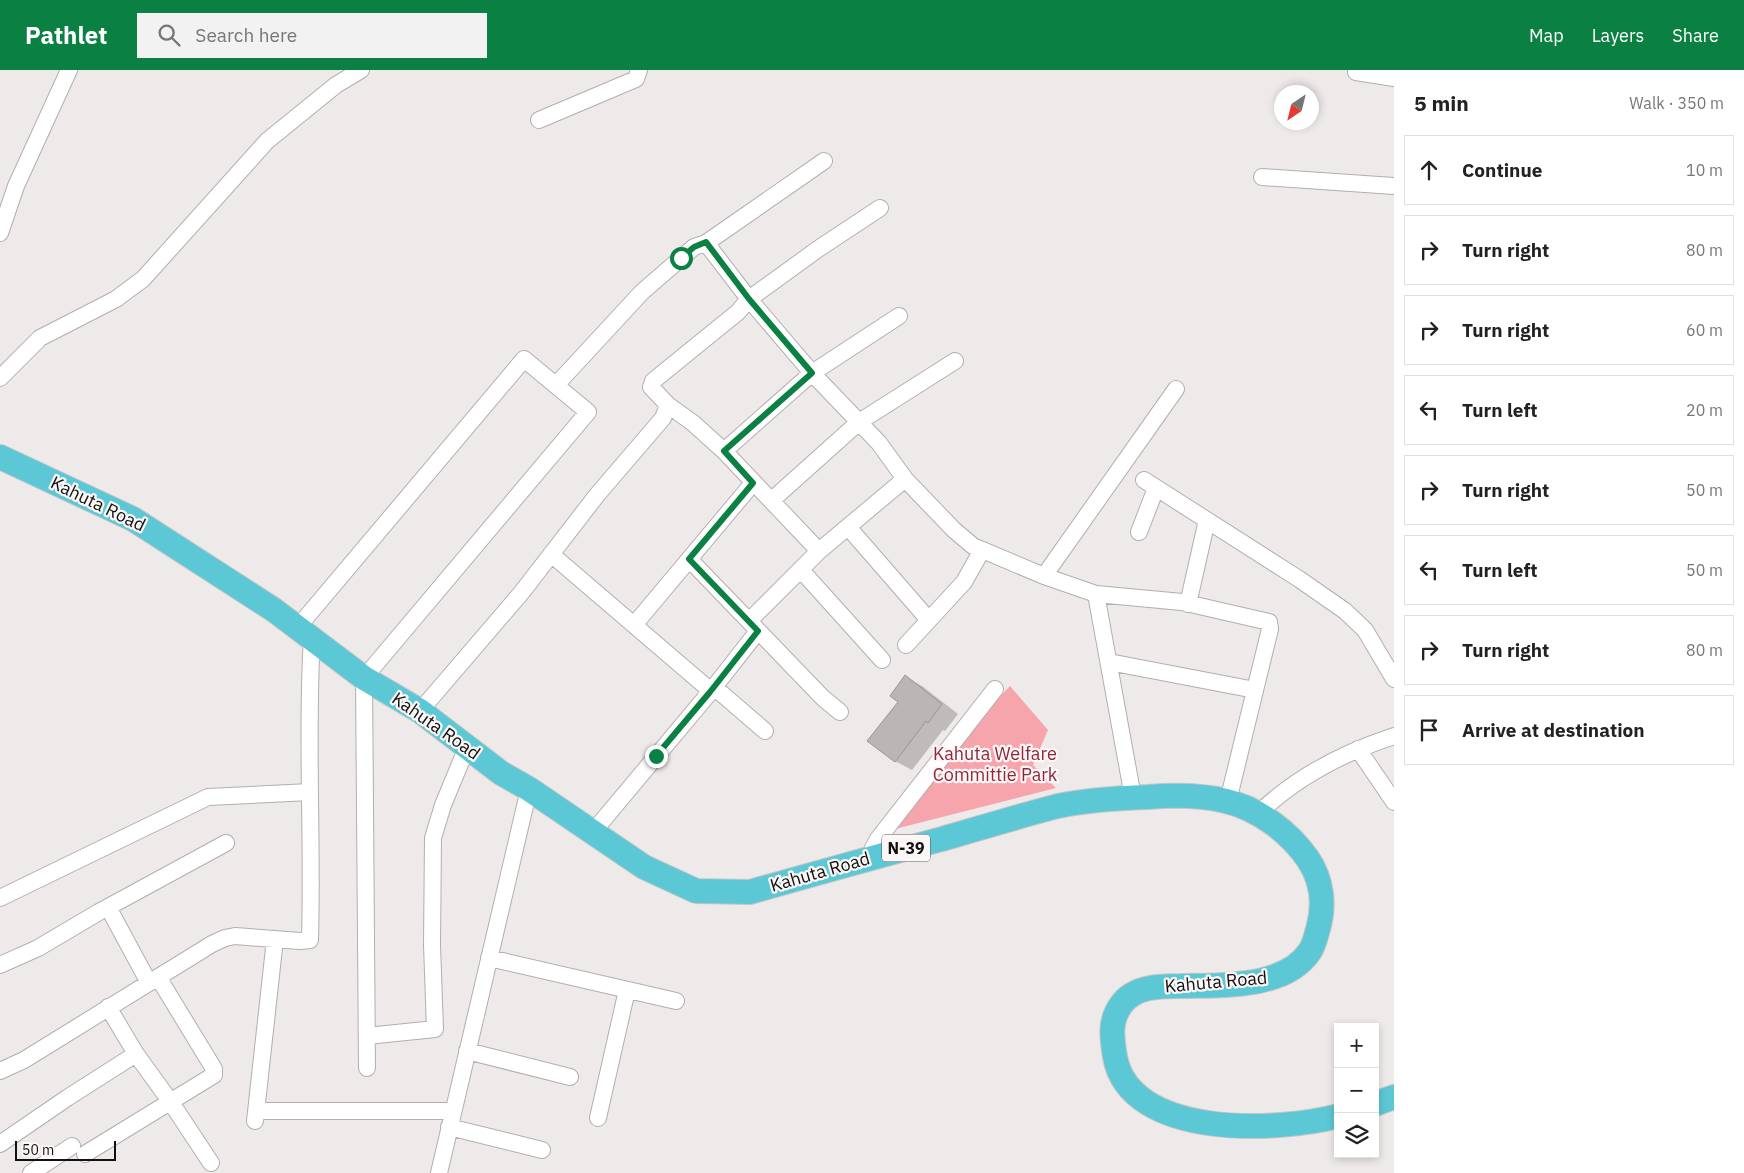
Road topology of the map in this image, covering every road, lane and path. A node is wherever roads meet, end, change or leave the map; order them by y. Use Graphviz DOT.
graph roads {
  1 [pos="70,70"];
  2 [pos="361,70"];
  3 [pos="639,70"];
  4 [pos="1356,72"];
  5 [pos="1394,78"];
  6 [pos="539,120"];
  7 [pos="824,161"];
  8 [pos="1262,177"];
  9 [pos="1394,186"];
  10 [pos="880,208"];
  11 [pos="0,233"];
  12 [pos="706,242"];
  13 [pos="749,299"];
  14 [pos="899,316"];
  15 [pos="955,361"];
  16 [pos="812,373"];
  17 [pos="0,378"];
  18 [pos="556,385"];
  19 [pos="1176,389"];
  20 [pos="668,405"];
  21 [pos="858,422"];
  22 [pos="724,451"];
  23 [pos="0,457"];
  24 [pos="905,479"];
  25 [pos="753,483"];
  26 [pos="772,500"];
  27 [pos="1207,520"];
  28 [pos="848,527"];
  29 [pos="1139,532"];
  30 [pos="982,550"];
  31 [pos="819,551"];
  32 [pos="551,554"];
  33 [pos="689,559"];
  34 [pos="801,570"];
  35 [pos="1044,576"];
  36 [pos="1096,594"];
  37 [pos="1188,604"];
  38 [pos="928,619"];
  39 [pos="634,625"];
  40 [pos="753,626"];
  41 [pos="305,632"];
  42 [pos="906,644"];
  43 [pos="882,660"];
  44 [pos="1109,662"];
  45 [pos="364,678"];
  46 [pos="1394,679"];
  47 [pos="712,689"];
  48 [pos="995,690"];
  49 [pos="1256,690"];
  50 [pos="420,711"];
  51 [pos="840,712"];
  52 [pos="764,731"];
  53 [pos="1394,736"];
  54 [pos="467,747"];
  55 [pos="1358,749"];
  56 [pos="530,789"];
  57 [pos="310,792"];
  58 [pos="1133,797"];
  59 [pos="1228,801"];
  60 [pos="1394,802"];
  61 [pos="1258,814"];
  62 [pos="593,832"];
  63 [pos="226,843"];
  64 [pos="874,857"];
  65 [pos="0,898"];
  66 [pos="108,907"];
  67 [pos="276,939"];
  68 [pos="489,958"];
  69 [pos="0,965"];
  70 [pos="153,980"];
  71 [pos="627,990"];
  72 [pos="676,1001"];
  73 [pos="108,1006"];
  74 [pos="366,1036"];
  75 [pos="467,1050"];
  76 [pos="136,1054"];
  77 [pos="367,1068"];
  78 [pos="0,1072"];
  79 [pos="570,1076"];
  80 [pos="1394,1097"];
  81 [pos="170,1101"];
  82 [pos="1379,1103"];
  83 [pos="1334,1117"];
  84 [pos="598,1118"];
  85 [pos="451,1119"];
  86 [pos="0,1144"];
  87 [pos="542,1150"];
  88 [pos="211,1163"];
  89 [pos="31,1173"];
  90 [pos="439,1173"];
  1 -- 11 [label="street"];
  2 -- 17 [label="street"];
  3 -- 6 [label="street"];
  4 -- 5 [label="street"];
  7 -- 12 [label="street"];
  8 -- 9 [label="street"];
  10 -- 13 [label="street"];
  12 -- 13 [label="street"];
  12 -- 18 [label="street"];
  13 -- 16 [label="street"];
  13 -- 20 [label="street"];
  14 -- 16 [label="street"];
  15 -- 21 [label="street"];
  16 -- 21 [label="street"];
  16 -- 22 [label="street"];
  18 -- 41 [label="street"];
  18 -- 45 [label="street"];
  19 -- 35 [label="street"];
  20 -- 22 [label="street"];
  20 -- 32 [label="street"];
  21 -- 24 [label="street"];
  21 -- 26 [label="street"];
  22 -- 25 [label="street"];
  23 -- 41 [label="highway, Kahuta Road / N-39"];
  24 -- 28 [label="street"];
  24 -- 30 [label="street"];
  25 -- 26 [label="street"];
  25 -- 33 [label="street"];
  26 -- 31 [label="street"];
  27 -- 29 [label="street"];
  27 -- 37 [label="street"];
  27 -- 46 [label="street"];
  28 -- 31 [label="street"];
  28 -- 38 [label="street"];
  30 -- 35 [label="street"];
  30 -- 38 [label="street"];
  31 -- 34 [label="street"];
  32 -- 39 [label="street"];
  32 -- 50 [label="street"];
  33 -- 39 [label="street"];
  33 -- 40 [label="street"];
  34 -- 40 [label="street"];
  34 -- 43 [label="street"];
  35 -- 36 [label="street"];
  36 -- 37 [label="street"];
  36 -- 44 [label="street"];
  37 -- 49 [label="street"];
  38 -- 42 [label="street"];
  39 -- 47 [label="street"];
  40 -- 47 [label="street"];
  40 -- 51 [label="street"];
  41 -- 45 [label="highway, Kahuta Road / N-39"];
  41 -- 57 [label="street"];
  44 -- 49 [label="street"];
  44 -- 58 [label="street"];
  45 -- 50 [label="highway, Kahuta Road / N-39"];
  45 -- 74 [label="street"];
  47 -- 52 [label="street"];
  47 -- 62 [label="street"];
  48 -- 64 [label="street"];
  49 -- 59 [label="street"];
  50 -- 54 [label="highway, Kahuta Road / N-39"];
  53 -- 55 [label="street"];
  54 -- 56 [label="highway, Kahuta Road / N-39"];
  54 -- 74 [label="street"];
  55 -- 60 [label="street"];
  55 -- 61 [label="street"];
  56 -- 62 [label="highway, Kahuta Road / N-39"];
  56 -- 68 [label="street"];
  57 -- 65 [label="street"];
  57 -- 67 [label="street"];
  58 -- 59 [label="highway, Kahuta Road / N-39"];
  58 -- 64 [label="highway, Kahuta Road / N-39"];
  59 -- 61 [label="highway, Kahuta Road / N-39"];
  61 -- 83 [label="highway, Kahuta Road / N-39"];
  62 -- 64 [label="highway, Kahuta Road / N-39"];
  63 -- 66 [label="street"];
  66 -- 69 [label="street"];
  66 -- 70 [label="street"];
  67 -- 70 [label="street"];
  67 -- 85 [label="street"];
  68 -- 71 [label="street"];
  68 -- 75 [label="street"];
  70 -- 73 [label="street"];
  70 -- 81 [label="street"];
  71 -- 72 [label="street"];
  71 -- 84 [label="street"];
  73 -- 76 [label="street"];
  73 -- 78 [label="street"];
  74 -- 77 [label="street"];
  75 -- 79 [label="street"];
  75 -- 85 [label="street"];
  76 -- 81 [label="street"];
  76 -- 86 [label="street"];
  80 -- 82 [label="highway"];
  81 -- 88 [label="street"];
  81 -- 89 [label="street"];
  85 -- 87 [label="street"];
  85 -- 90 [label="street"];
}
